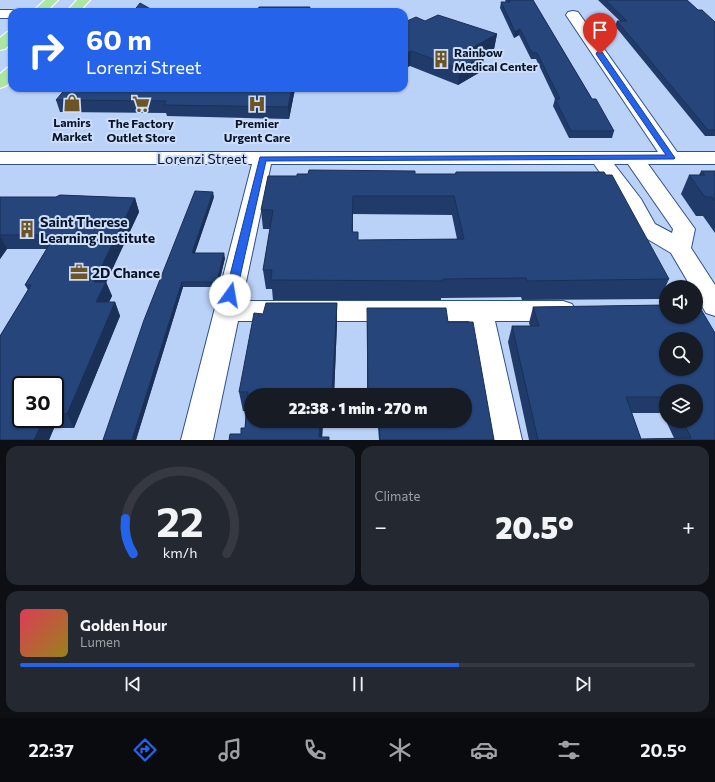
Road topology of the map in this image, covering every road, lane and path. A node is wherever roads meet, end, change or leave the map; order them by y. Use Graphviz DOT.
graph roads {
  1 [pos="52,0"];
  2 [pos="84,0"];
  3 [pos="43,8"];
  4 [pos="76,8"];
  5 [pos="573,15"];
  6 [pos="0,19"];
  7 [pos="0,22"];
  8 [pos="8,39"];
  9 [pos="0,46"];
  10 [pos="8,75"];
  11 [pos="0,83"];
  12 [pos="0,158"];
  13 [pos="263,158"];
  14 [pos="600,158"];
  15 [pos="634,158"];
  16 [pos="671,158"];
  17 [pos="715,158"];
  18 [pos="679,248"];
  19 [pos="715,306"];
  20 [pos="703,310"];
  21 [pos="715,310"];
  22 [pos="227,311"];
  23 [pos="588,311"];
  24 [pos="480,312"];
  25 [pos="197,440"];
  26 [pos="506,440"];
  1 -- 3 [label="main road"];
  2 -- 4 [label="main road"];
  5 -- 16 [label="street"];
  6 -- 7 [label="street"];
  8 -- 9 [label="main road"];
  10 -- 11 [label="main road"];
  12 -- 13 [label="street, Lorenzi Street"];
  13 -- 14 [label="street, Lorenzi Street"];
  13 -- 22 [label="street"];
  14 -- 15 [label="street, Lorenzi Street"];
  14 -- 18 [label="street"];
  15 -- 16 [label="street, Lorenzi Street"];
  15 -- 18 [label="street"];
  16 -- 17 [label="street, Lorenzi Street"];
  18 -- 19 [label="street"];
  20 -- 21 [label="street"];
  22 -- 24 [label="street"];
  22 -- 25 [label="street"];
  23 -- 24 [label="street"];
  24 -- 26 [label="street"];
}
